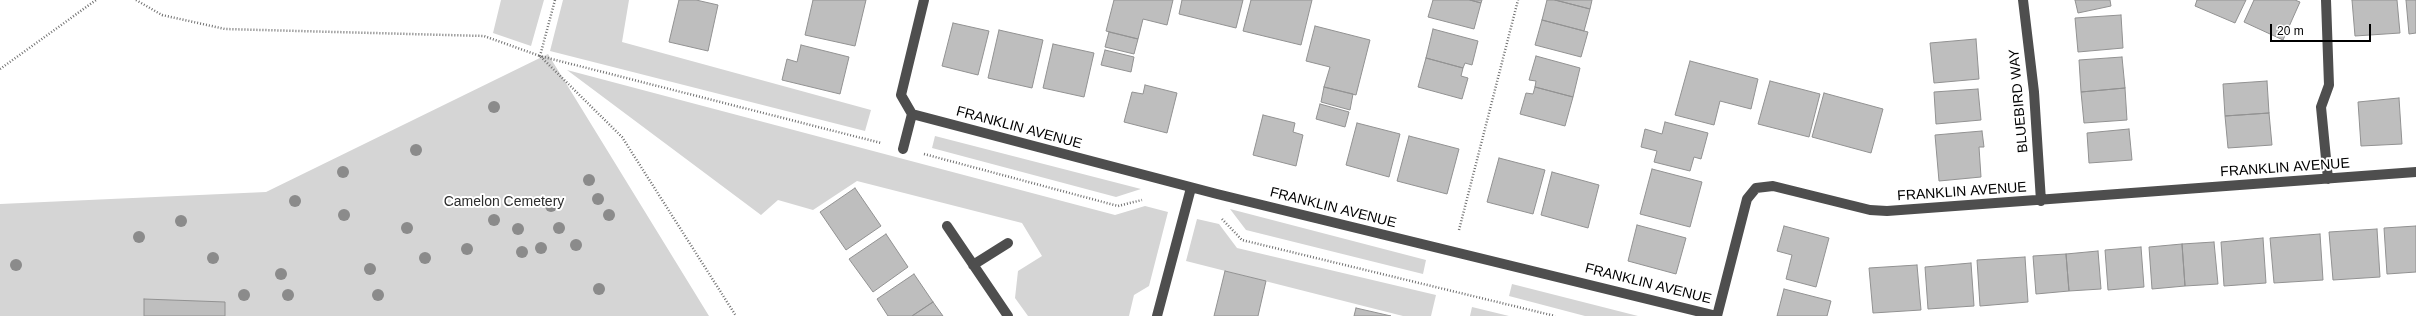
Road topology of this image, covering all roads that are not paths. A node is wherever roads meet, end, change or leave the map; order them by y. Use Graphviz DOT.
graph roads {
  1 [pos="924,0"];
  2 [pos="2024,0"];
  3 [pos="2326,0"];
  4 [pos="912,114"];
  5 [pos="903,149"];
  6 [pos="2416,172"];
  7 [pos="2328,178"];
  8 [pos="1191,188"];
  9 [pos="2041,201"];
  10 [pos="946,226"];
  11 [pos="1008,243"];
  12 [pos="973,265"];
  13 [pos="1008,316"];
  14 [pos="1157,316"];
  1 -- 4 [label="street"];
  2 -- 9 [label="street, BLUEBIRD WAY"];
  3 -- 7 [label="street"];
  4 -- 5 [label="street"];
  4 -- 8 [label="street, FRANKLIN AVENUE"];
  6 -- 7 [label="street, FRANKLIN AVENUE"];
  7 -- 9 [label="street, FRANKLIN AVENUE"];
  8 -- 9 [label="street, FRANKLIN AVENUE"];
  8 -- 14 [label="street"];
  10 -- 12 [label="street"];
  11 -- 12 [label="street"];
  12 -- 13 [label="street"];
}
